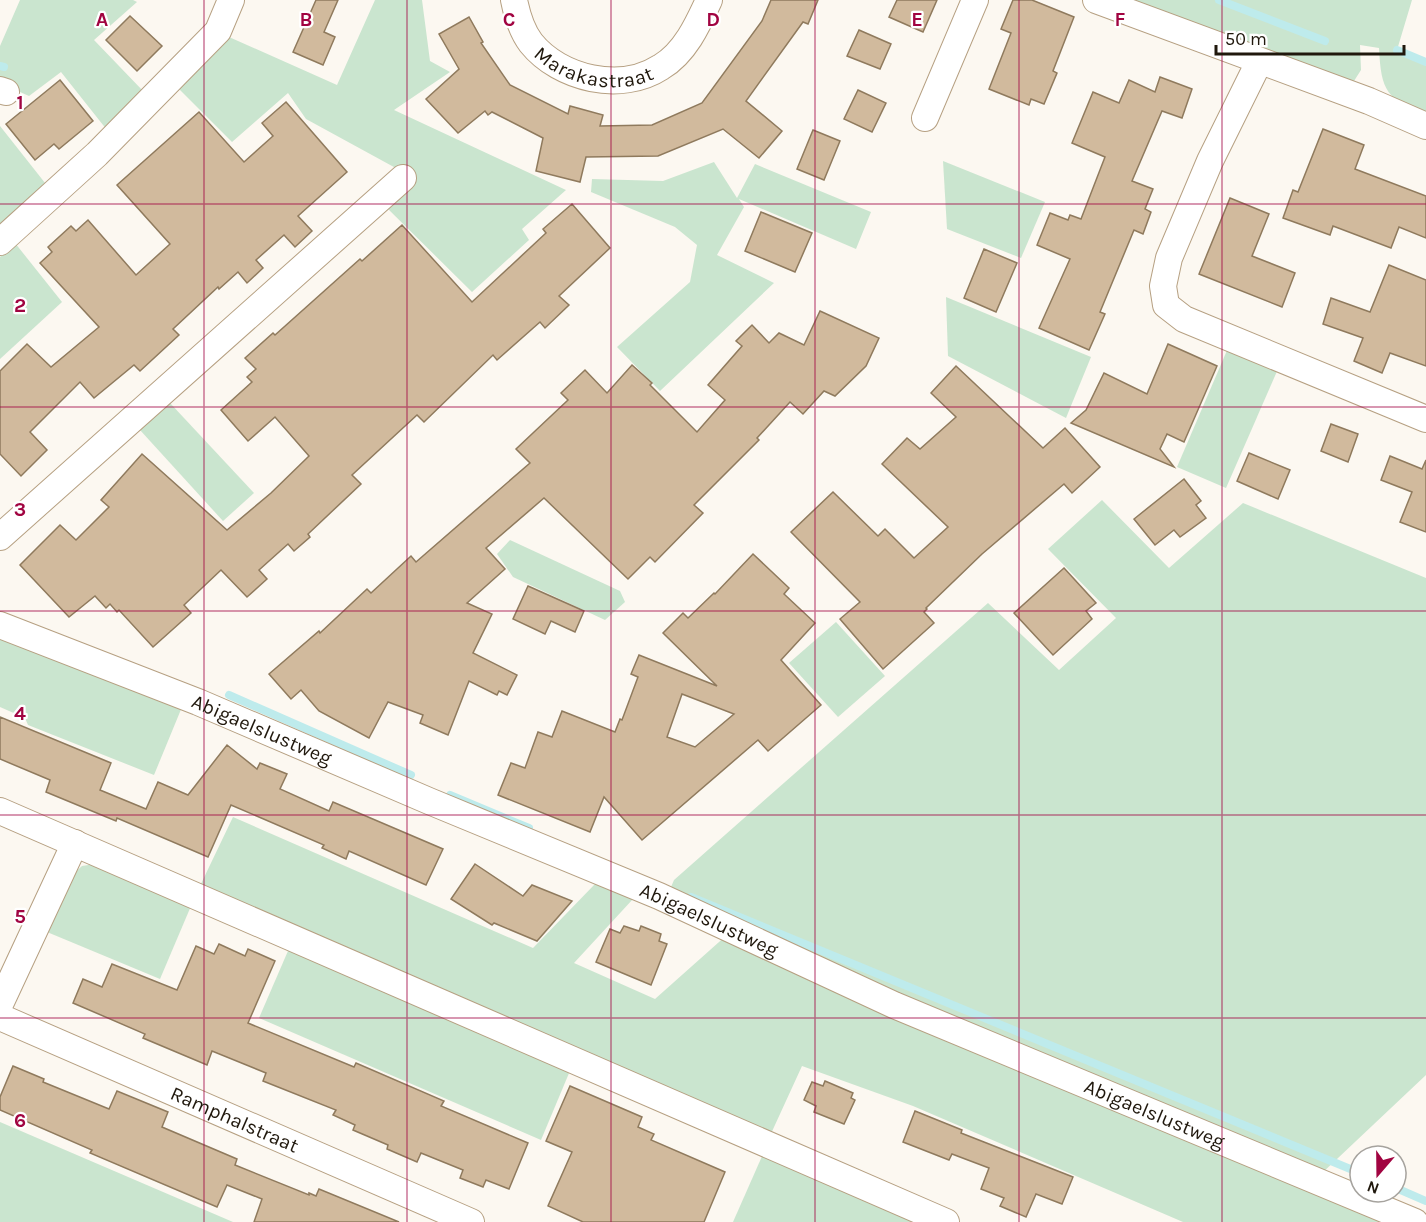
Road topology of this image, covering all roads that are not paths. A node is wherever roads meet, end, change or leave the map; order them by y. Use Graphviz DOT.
graph roads {
  1 [pos="231,0"];
  2 [pos="514,0"];
  3 [pos="709,0"];
  4 [pos="975,0"];
  5 [pos="1096,0"];
  6 [pos="1259,62"];
  7 [pos="925,118"];
  8 [pos="1426,126"];
  9 [pos="403,178"];
  10 [pos="0,242"];
  11 [pos="1426,419"];
  12 [pos="0,537"];
  13 [pos="0,625"];
  14 [pos="0,811"];
  15 [pos="75,843"];
  16 [pos="0,1004"];
  17 [pos="0,1017"];
  18 [pos="471,1222"];
  19 [pos="946,1222"];
  20 [pos="1414,1222"];
  1 -- 10 [label="street"];
  2 -- 3 [label="street, Marakastraat"];
  4 -- 7 [label="street"];
  5 -- 6 [label="street"];
  6 -- 8 [label="street"];
  6 -- 11 [label="street"];
  9 -- 12 [label="street"];
  13 -- 20 [label="street, Abigaelslustweg"];
  14 -- 15 [label="street"];
  15 -- 16 [label="street"];
  15 -- 19 [label="street"];
  17 -- 18 [label="street, Ramphalstraat"];
}
